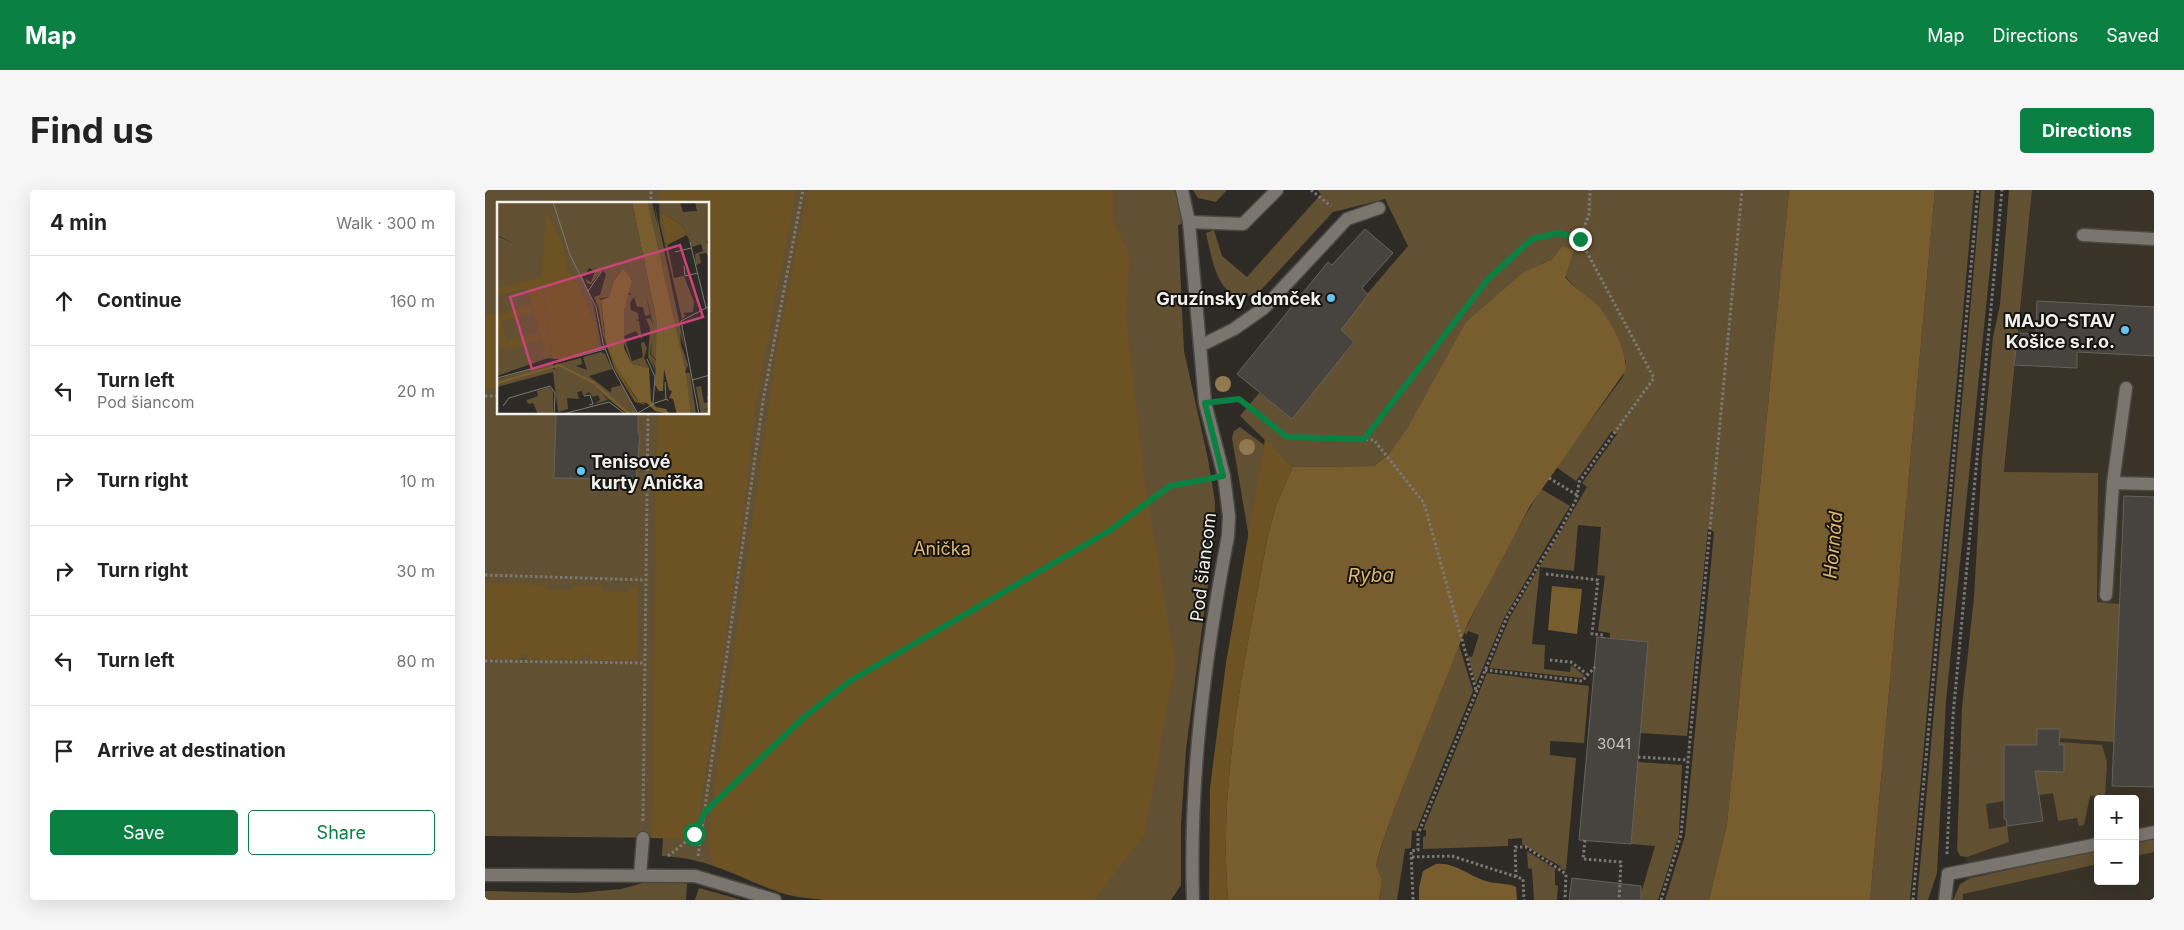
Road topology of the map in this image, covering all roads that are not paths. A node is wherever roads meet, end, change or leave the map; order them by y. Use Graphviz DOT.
graph roads {
  1 [pos="1182,190"];
  2 [pos="1277,190"];
  3 [pos="1379,208"];
  4 [pos="1189,222"];
  5 [pos="2083,235"];
  6 [pos="2154,239"];
  7 [pos="1200,346"];
  8 [pos="2127,388"];
  9 [pos="2113,483"];
  10 [pos="2154,484"];
  11 [pos="2106,595"];
  12 [pos="2154,832"];
  13 [pos="2139,835"];
  14 [pos="643,838"];
  15 [pos="2094,845"];
  16 [pos="485,875"];
  17 [pos="642,875"];
  18 [pos="1945,899"];
  19 [pos="775,900"];
  20 [pos="1193,900"];
  1 -- 4 [label="lane, Pod šiancom"];
  2 -- 4 [label="lane"];
  3 -- 7 [label="lane"];
  4 -- 7 [label="lane, Pod šiancom"];
  5 -- 6 [label="lane"];
  7 -- 20 [label="lane, Pod šiancom"];
  8 -- 9 [label="lane"];
  9 -- 10 [label="lane"];
  9 -- 11 [label="lane"];
  12 -- 13 [label="lane"];
  14 -- 17 [label="lane"];
  15 -- 18 [label="lane"];
  16 -- 17 [label="lane"];
  17 -- 19 [label="lane"];
}
